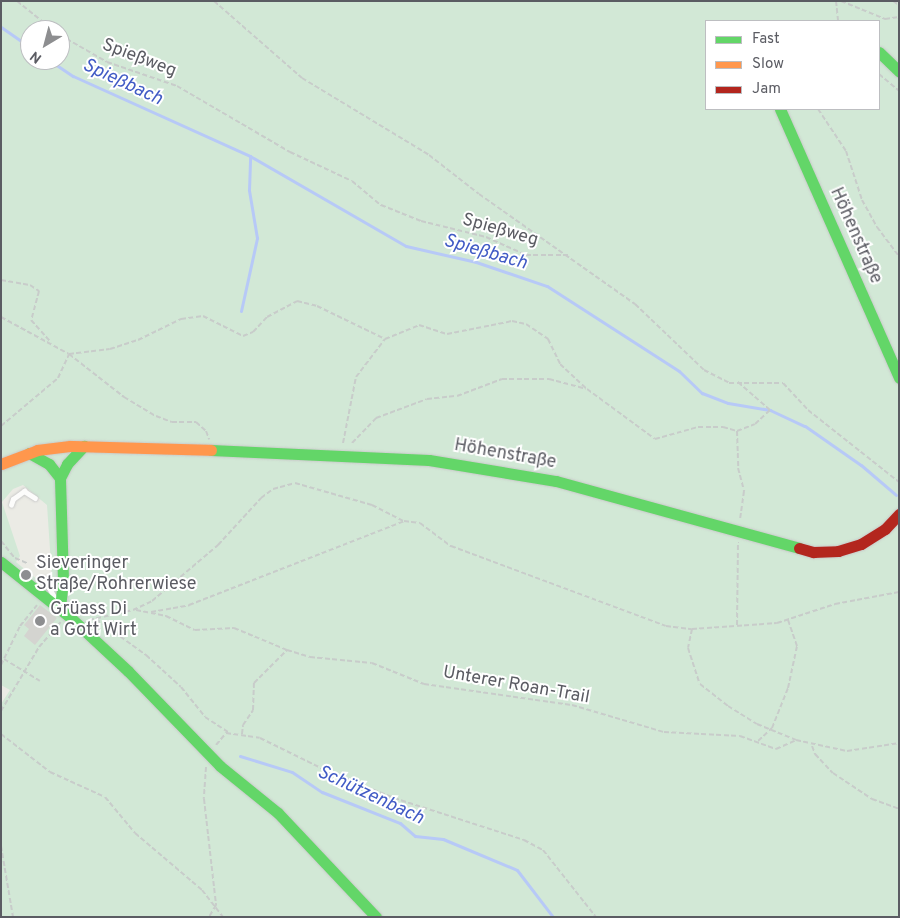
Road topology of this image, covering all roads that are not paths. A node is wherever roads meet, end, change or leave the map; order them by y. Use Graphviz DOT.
graph roads {
  1 [pos="880,53"];
  2 [pos="899,71"];
  3 [pos="780,110"];
  4 [pos="899,378"];
  5 [pos="84,446"];
  6 [pos="29,452"];
  7 [pos="1,464"];
  8 [pos="60,478"];
  9 [pos="35,498"];
  10 [pos="12,505"];
  11 [pos="899,514"];
  12 [pos="1,562"];
  13 [pos="44,578"];
  14 [pos="60,608"];
  15 [pos="376,917"];
  1 -- 2 [label="street"];
  3 -- 4 [label="street, Höhenstraße"];
  5 -- 6 [label="street, Höhenstraße"];
  5 -- 8 [label="street"];
  5 -- 11 [label="street, Höhenstraße"];
  6 -- 7 [label="street, Höhenstraße"];
  6 -- 8 [label="street"];
  8 -- 14 [label="street"];
  9 -- 10 [label="lane"];
  12 -- 14 [label="street"];
  13 -- 14 [label="lane"];
  14 -- 15 [label="street"];
}
